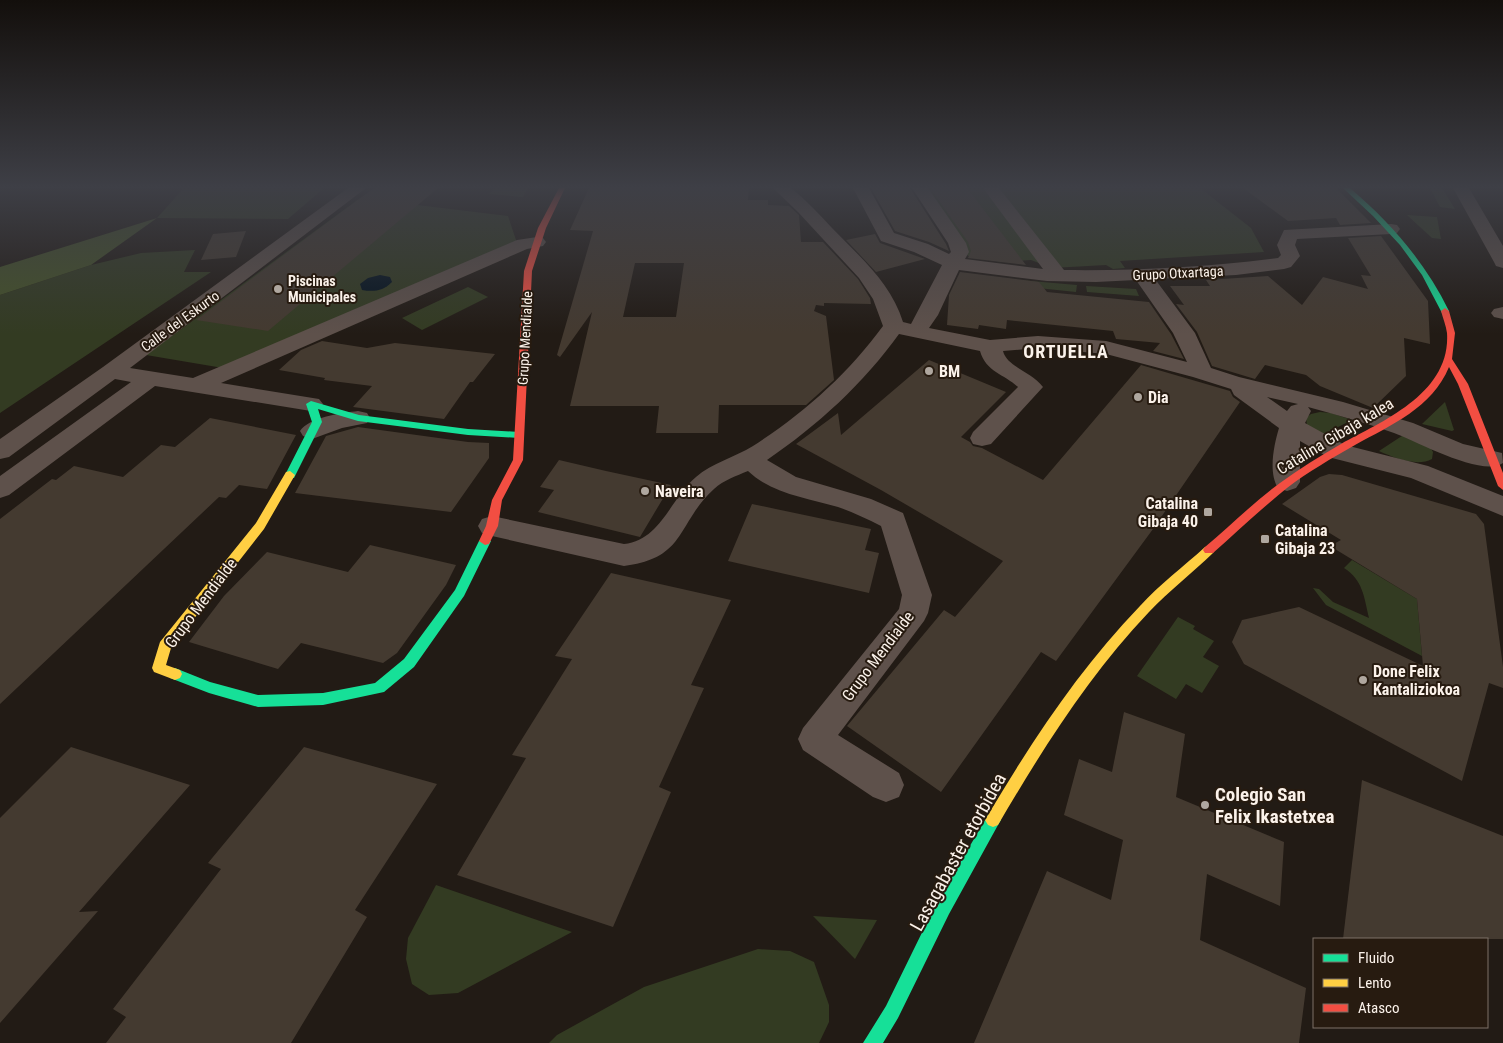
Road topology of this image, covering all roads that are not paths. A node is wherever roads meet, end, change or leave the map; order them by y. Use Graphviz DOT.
graph roads {
  1 [pos="293,237"];
  2 [pos="539,237"];
  3 [pos="831,237"];
  4 [pos="887,237"];
  5 [pos="953,237"];
  6 [pos="1028,237"];
  7 [pos="1289,237"];
  8 [pos="1397,237"];
  9 [pos="1489,237"];
  10 [pos="537,242"];
  11 [pos="1503,262"];
  12 [pos="952,263"];
  13 [pos="1058,275"];
  14 [pos="1142,275"];
  15 [pos="904,329"];
  16 [pos="990,346"];
  17 [pos="1450,361"];
  18 [pos="111,372"];
  19 [pos="1201,372"];
  20 [pos="150,379"];
  21 [pos="1233,383"];
  22 [pos="194,386"];
  23 [pos="1313,402"];
  24 [pos="311,404"];
  25 [pos="358,418"];
  26 [pos="1386,422"];
  27 [pos="1292,426"];
  28 [pos="312,431"];
  29 [pos="519,435"];
  30 [pos="982,438"];
  31 [pos="0,451"];
  32 [pos="1337,451"];
  33 [pos="1456,451"];
  34 [pos="750,459"];
  35 [pos="1493,459"];
  36 [pos="1419,472"];
  37 [pos="1287,482"];
  38 [pos="1503,486"];
  39 [pos="0,489"];
  40 [pos="1503,507"];
  41 [pos="492,526"];
  42 [pos="1084,683"];
  43 [pos="886,785"];
  44 [pos="872,1043"];
  1 -- 18 [label="street, Calle del Eskurto"];
  2 -- 10 [label="street, Grupo Mendialde"];
  3 -- 15 [label="street"];
  4 -- 12 [label="street, Grupo Otxartaga"];
  5 -- 12 [label="street"];
  6 -- 13 [label="street"];
  7 -- 14 [label="street, Grupo Otxartaga"];
  8 -- 17 [label="street, Catalina Gibaja kalea"];
  9 -- 11 [label="street"];
  10 -- 22 [label="street"];
  10 -- 29 [label="street, Grupo Mendialde"];
  12 -- 13 [label="street, Grupo Otxartaga"];
  12 -- 15 [label="street"];
  13 -- 14 [label="street, Grupo Otxartaga"];
  14 -- 19 [label="street"];
  15 -- 16 [label="street"];
  15 -- 34 [label="street"];
  16 -- 19 [label="street"];
  16 -- 30 [label="street"];
  17 -- 26 [label="street, Catalina Gibaja kalea"];
  17 -- 35 [label="street"];
  18 -- 20 [label="street"];
  18 -- 31 [label="street, Calle del Eskurto"];
  19 -- 21 [label="street"];
  20 -- 22 [label="street"];
  20 -- 39 [label="street, Calle del Eskurto"];
  21 -- 23 [label="street"];
  21 -- 27 [label="street"];
  22 -- 24 [label="street"];
  23 -- 26 [label="street"];
  23 -- 27 [label="street"];
  24 -- 25 [label="street"];
  24 -- 28 [label="street, Grupo Mendialde"];
  25 -- 28 [label="street"];
  25 -- 29 [label="street"];
  26 -- 32 [label="street, Catalina Gibaja kalea"];
  26 -- 33 [label="street"];
  27 -- 32 [label="street"];
  27 -- 37 [label="street"];
  28 -- 41 [label="street, Grupo Mendialde"];
  29 -- 41 [label="street, Grupo Mendialde"];
  32 -- 36 [label="street"];
  32 -- 37 [label="street, Catalina Gibaja kalea"];
  33 -- 35 [label="street"];
  33 -- 36 [label="street"];
  34 -- 41 [label="street"];
  34 -- 43 [label="street, Grupo Mendialde"];
  35 -- 38 [label="street"];
  36 -- 40 [label="street"];
  37 -- 42 [label="street, Catalina Gibaja kalea"];
  42 -- 44 [label="street, Lasagabaster etorbidea"];
}
